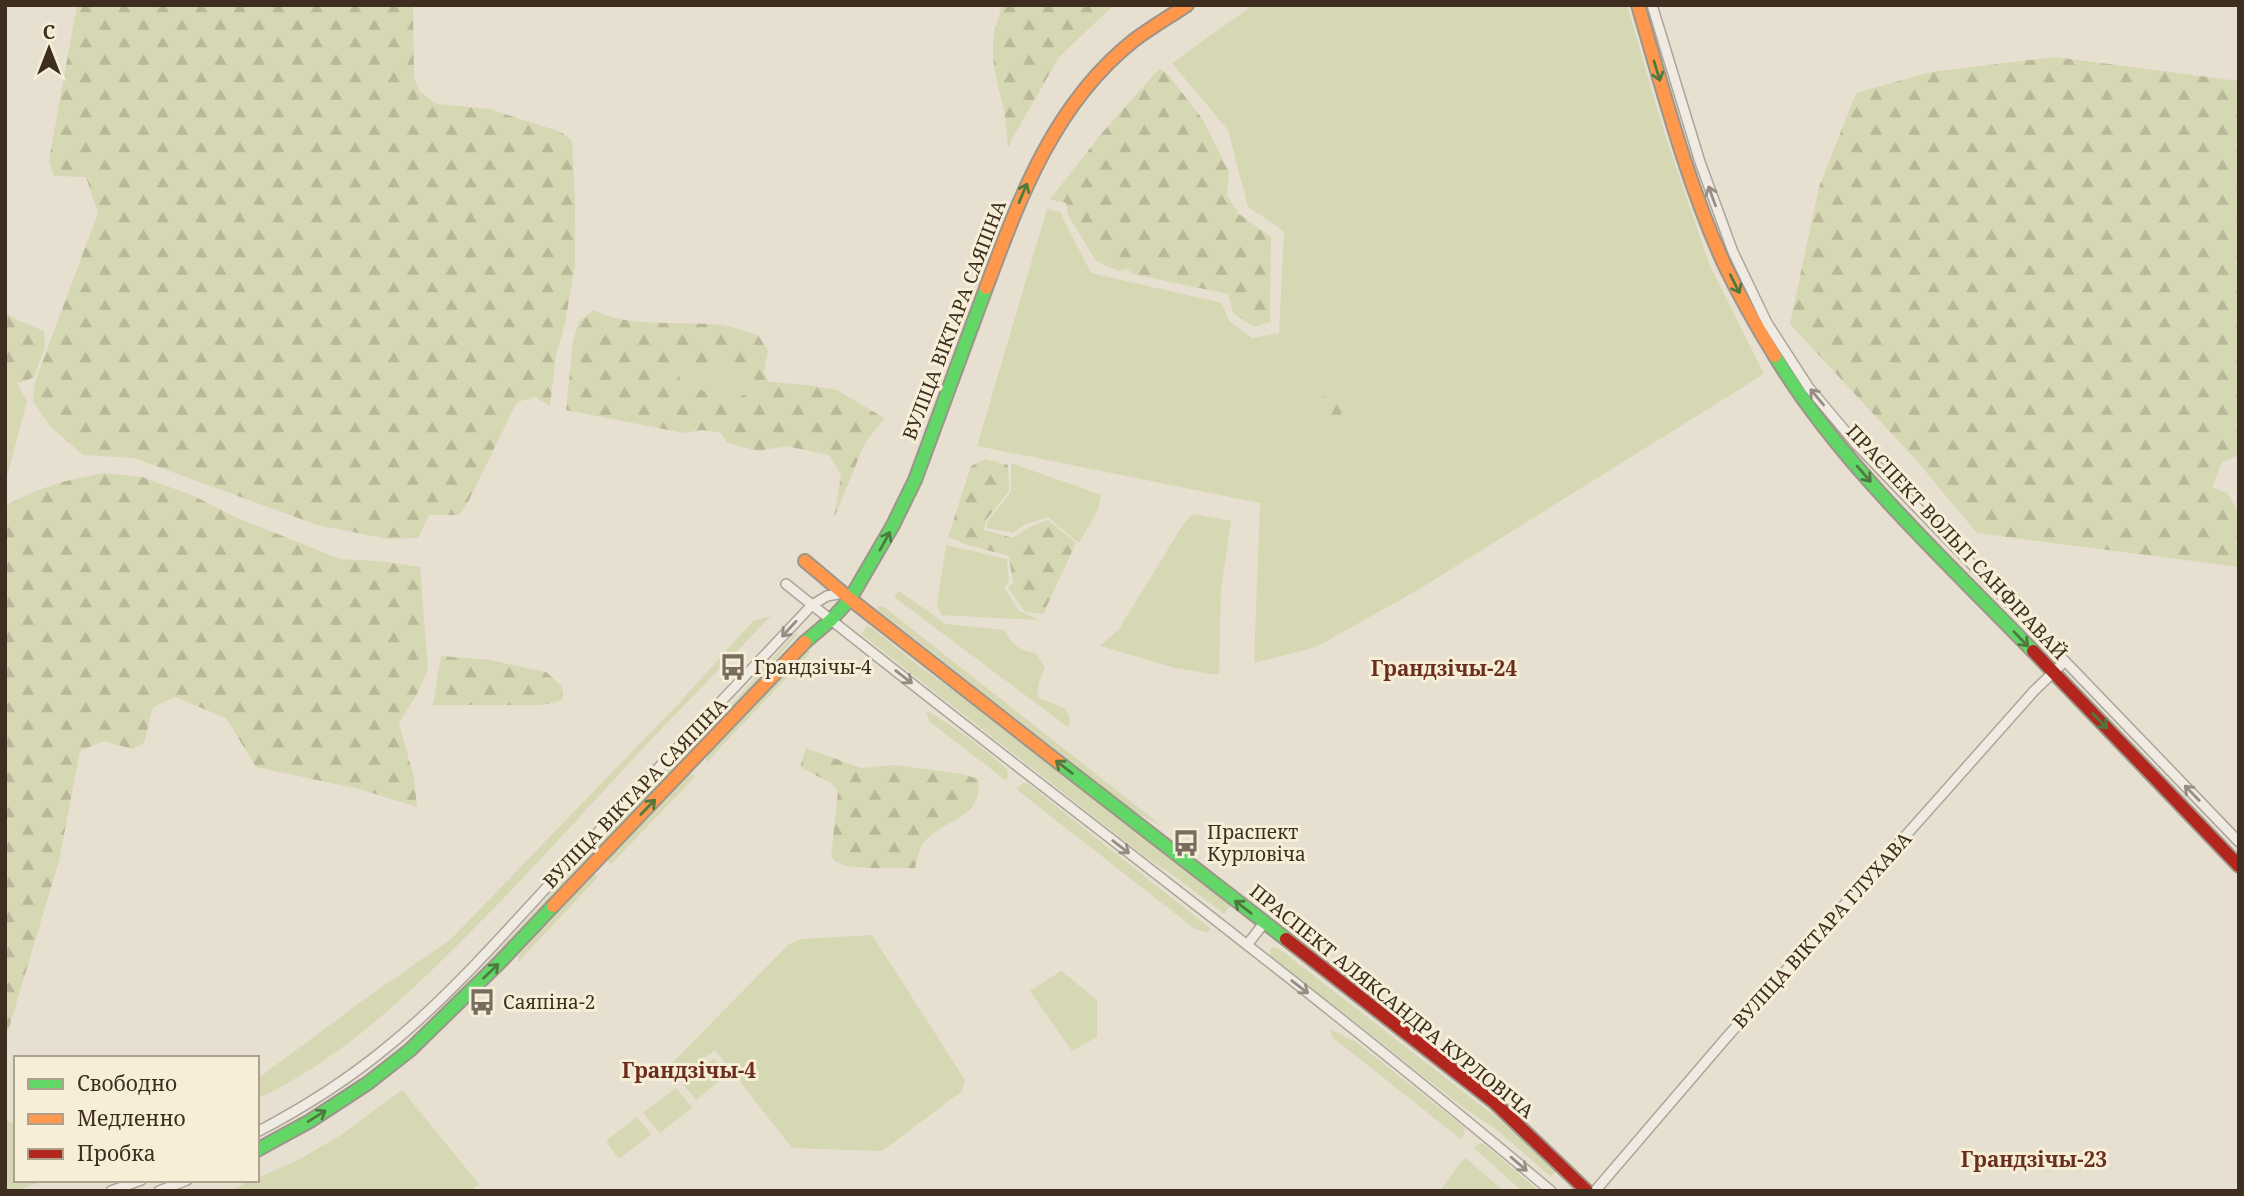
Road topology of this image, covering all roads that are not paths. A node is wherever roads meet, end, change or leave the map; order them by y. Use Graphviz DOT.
graph roads {
  1 [pos="1187,5"];
  2 [pos="1638,5"];
  3 [pos="1652,5"];
  4 [pos="1753,320"];
  5 [pos="1767,323"];
  6 [pos="805,561"];
  7 [pos="786,584"];
  8 [pos="846,596"];
  9 [pos="812,604"];
  10 [pos="831,620"];
  11 [pos="2064,662"];
  12 [pos="2052,673"];
  13 [pos="2239,842"];
  14 [pos="2239,866"];
  15 [pos="1264,923"];
  16 [pos="1247,945"];
  17 [pos="400,1037"];
  18 [pos="410,1050"];
  19 [pos="259,1131"];
  20 [pos="259,1149"];
  21 [pos="136,1182"];
  22 [pos="182,1182"];
  23 [pos="111,1191"];
  24 [pos="159,1191"];
  25 [pos="1551,1191"];
  26 [pos="1587,1191"];
  27 [pos="1595,1191"];
  8 -- 1 [label="street, ВУЛІЦА ВІКТАРА САЯПІНА, one-way"];
  2 -- 4 [label="street, ПРАСПЕКТ ВОЛЬГІ САНФІРАВАЙ, one-way"];
  5 -- 3 [label="street, ПРАСПЕКТ ВОЛЬГІ САНФІРАВАЙ, one-way"];
  4 -- 5 [label="street"];
  4 -- 12 [label="street, ПРАСПЕКТ ВОЛЬГІ САНФІРАВАЙ, one-way"];
  11 -- 5 [label="street, ПРАСПЕКТ ВОЛЬГІ САНФІРАВАЙ, one-way"];
  6 -- 8 [label="street, ПРАСПЕКТ АЛЯКСАНДРА КУРЛОВІЧА"];
  7 -- 9 [label="street"];
  8 -- 9 [label="street, ВУЛІЦА ВІКТАРА САЯПІНА"];
  8 -- 10 [label="street, ВУЛІЦА ВІКТАРА САЯПІНА"];
  15 -- 8 [label="street, ПРАСПЕКТ АЛЯКСАНДРА КУРЛОВІЧА, one-way"];
  9 -- 10 [label="street"];
  9 -- 17 [label="street, ВУЛІЦА ВІКТАРА САЯПІНА, one-way"];
  10 -- 16 [label="street, one-way"];
  18 -- 10 [label="street, ВУЛІЦА ВІКТАРА САЯПІНА, one-way"];
  11 -- 12 [label="street, ВУЛІЦА ВІКТАРА ГЛУХАВА"];
  13 -- 11 [label="street, ПРАСПЕКТ ВОЛЬГІ САНФІРАВАЙ, one-way"];
  12 -- 14 [label="street, ПРАСПЕКТ ВОЛЬГІ САНФІРАВАЙ, one-way"];
  12 -- 27 [label="street, ВУЛІЦА ВІКТАРА ГЛУХАВА"];
  15 -- 16 [label="street"];
  15 -- 26 [label="street, ПРАСПЕКТ АЛЯКСАНДРА КУРЛОВІЧА"];
  16 -- 25 [label="street, one-way"];
  17 -- 18 [label="street"];
  17 -- 19 [label="street, ВУЛІЦА ВІКТАРА САЯПІНА"];
  20 -- 18 [label="street, ВУЛІЦА ВІКТАРА САЯПІНА, one-way"];
  21 -- 23 [label="street"];
  22 -- 24 [label="street"];
}
